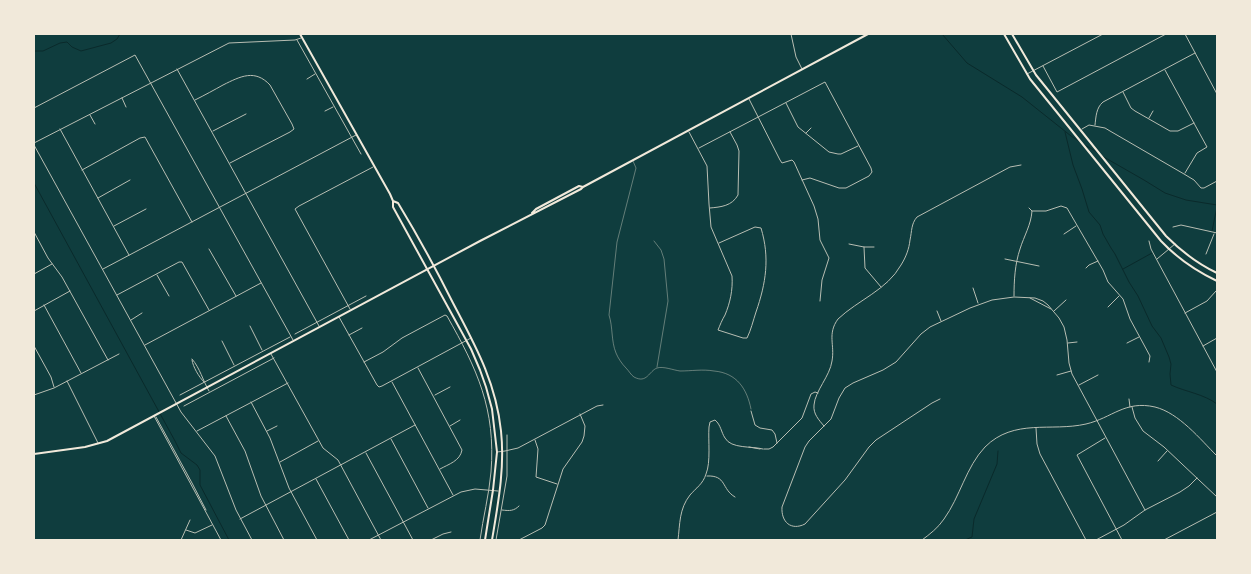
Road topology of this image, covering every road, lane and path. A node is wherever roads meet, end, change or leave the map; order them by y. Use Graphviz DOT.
graph roads {
  1 [pos="300,34"];
  2 [pos="792,34"];
  3 [pos="868,34"];
  4 [pos="1004,34"];
  5 [pos="1012,34"];
  6 [pos="1103,34"];
  7 [pos="1166,34"];
  8 [pos="1185,34"];
  9 [pos="302,38"];
  10 [pos="297,40"];
  11 [pos="272,41"];
  12 [pos="272,46"];
  13 [pos="1195,53"];
  14 [pos="1043,66"];
  15 [pos="177,69"];
  16 [pos="802,69"];
  17 [pos="1165,69"];
  18 [pos="1033,71"];
  19 [pos="316,73"];
  20 [pos="1027,74"];
  21 [pos="307,78"];
  22 [pos="151,82"];
  23 [pos="1217,87"];
  24 [pos="1214,88"];
  25 [pos="1123,92"];
  26 [pos="1217,94"];
  27 [pos="121,98"];
  28 [pos="749,98"];
  29 [pos="195,100"];
  30 [pos="785,102"];
  31 [pos="334,106"];
  32 [pos="126,107"];
  33 [pos="34,108"];
  34 [pos="325,111"];
  35 [pos="1153,111"];
  36 [pos="90,114"];
  37 [pos="246,114"];
  38 [pos="758,116"];
  39 [pos="1148,118"];
  40 [pos="1194,122"];
  41 [pos="95,124"];
  42 [pos="1095,126"];
  43 [pos="810,128"];
  44 [pos="60,130"];
  45 [pos="688,130"];
  46 [pos="1081,130"];
  47 [pos="730,131"];
  48 [pos="212,132"];
  49 [pos="806,134"];
  50 [pos="1075,134"];
  51 [pos="356,135"];
  52 [pos="352,138"];
  53 [pos="34,144"];
  54 [pos="859,145"];
  55 [pos="698,148"];
  56 [pos="361,154"];
  57 [pos="632,160"];
  58 [pos="230,163"];
  59 [pos="1021,165"];
  60 [pos="374,166"];
  61 [pos="82,170"];
  62 [pos="1184,174"];
  63 [pos="130,180"];
  64 [pos="802,180"];
  65 [pos="1217,181"];
  66 [pos="246,194"];
  67 [pos="97,198"];
  68 [pos="393,201"];
  69 [pos="220,207"];
  70 [pos="709,208"];
  71 [pos="1029,208"];
  72 [pos="146,209"];
  73 [pos="1032,211"];
  74 [pos="193,222"];
  75 [pos="1077,226"];
  76 [pos="113,227"];
  77 [pos="1173,227"];
  78 [pos="34,232"];
  79 [pos="1214,233"];
  80 [pos="1217,233"];
  81 [pos="1064,234"];
  82 [pos="654,241"];
  83 [pos="1149,241"];
  84 [pos="719,243"];
  85 [pos="849,244"];
  86 [pos="1175,244"];
  87 [pos="864,247"];
  88 [pos="874,247"];
  89 [pos="209,249"];
  90 [pos="1169,250"];
  91 [pos="1206,254"];
  92 [pos="129,255"];
  93 [pos="1005,259"];
  94 [pos="1156,260"];
  95 [pos="1017,261"];
  96 [pos="1098,261"];
  97 [pos="53,264"];
  98 [pos="434,266"];
  99 [pos="1039,266"];
  100 [pos="1086,268"];
  101 [pos="102,269"];
  102 [pos="428,269"];
  103 [pos="1217,273"];
  104 [pos="34,274"];
  105 [pos="156,274"];
  106 [pos="1217,280"];
  107 [pos="261,283"];
  108 [pos="881,287"];
  109 [pos="972,288"];
  110 [pos="70,291"];
  111 [pos="1216,291"];
  112 [pos="117,295"];
  113 [pos="1119,295"];
  114 [pos="169,296"];
  115 [pos="366,296"];
  116 [pos="236,297"];
  117 [pos="1014,297"];
  118 [pos="1030,298"];
  119 [pos="1066,300"];
  120 [pos="820,301"];
  121 [pos="978,304"];
  122 [pos="44,305"];
  123 [pos="348,306"];
  124 [pos="1108,307"];
  125 [pos="210,310"];
  126 [pos="350,310"];
  127 [pos="457,310"];
  128 [pos="34,311"];
  129 [pos="937,311"];
  130 [pos="1054,311"];
  131 [pos="142,313"];
  132 [pos="451,313"];
  133 [pos="1185,313"];
  134 [pos="339,316"];
  135 [pos="131,320"];
  136 [pos="942,321"];
  137 [pos="318,322"];
  138 [pos="250,326"];
  139 [pos="320,326"];
  140 [pos="362,328"];
  141 [pos="295,334"];
  142 [pos="350,335"];
  143 [pos="291,336"];
  144 [pos="1140,336"];
  145 [pos="472,338"];
  146 [pos="1217,338"];
  147 [pos="222,341"];
  148 [pos="294,341"];
  149 [pos="466,341"];
  150 [pos="1077,342"];
  151 [pos="462,343"];
  152 [pos="1067,343"];
  153 [pos="1126,343"];
  154 [pos="144,345"];
  155 [pos="34,346"];
  156 [pos="1203,346"];
  157 [pos="263,351"];
  158 [pos="271,353"];
  159 [pos="119,354"];
  160 [pos="274,358"];
  161 [pos="108,360"];
  162 [pos="364,362"];
  163 [pos="1149,362"];
  164 [pos="235,366"];
  165 [pos="418,367"];
  166 [pos="657,368"];
  167 [pos="1071,370"];
  168 [pos="1217,372"];
  169 [pos="82,374"];
  170 [pos="1057,375"];
  171 [pos="1098,375"];
  172 [pos="67,381"];
  173 [pos="392,381"];
  174 [pos="204,382"];
  175 [pos="288,383"];
  176 [pos="1078,385"];
  177 [pos="206,387"];
  178 [pos="450,387"];
  179 [pos="54,388"];
  180 [pos="209,392"];
  181 [pos="818,393"];
  182 [pos="180,395"];
  183 [pos="34,396"];
  184 [pos="434,396"];
  185 [pos="940,399"];
  186 [pos="1129,399"];
  187 [pos="251,402"];
  188 [pos="176,403"];
  189 [pos="603,405"];
  190 [pos="184,406"];
  191 [pos="1131,407"];
  192 [pos="751,411"];
  193 [pos="580,414"];
  194 [pos="154,415"];
  195 [pos="226,416"];
  196 [pos="460,420"];
  197 [pos="1097,421"];
  198 [pos="415,425"];
  199 [pos="277,426"];
  200 [pos="450,426"];
  201 [pos="825,426"];
  202 [pos="1036,427"];
  203 [pos="267,431"];
  204 [pos="196,432"];
  205 [pos="507,435"];
  206 [pos="390,438"];
  207 [pos="1106,438"];
  208 [pos="534,439"];
  209 [pos="319,441"];
  210 [pos="98,443"];
  211 [pos="777,444"];
  212 [pos="1168,450"];
  213 [pos="508,451"];
  214 [pos="366,452"];
  215 [pos="497,452"];
  216 [pos="502,452"];
  217 [pos="34,454"];
  218 [pos="1217,456"];
  219 [pos="1158,461"];
  220 [pos="279,462"];
  221 [pos="341,465"];
  222 [pos="439,470"];
  223 [pos="706,476"];
  224 [pos="316,478"];
  225 [pos="1197,478"];
  226 [pos="558,485"];
  227 [pos="488,490"];
  228 [pos="493,490"];
  229 [pos="500,491"];
  230 [pos="291,492"];
  231 [pos="453,496"];
  232 [pos="735,497"];
  233 [pos="1217,497"];
  234 [pos="266,505"];
  235 [pos="519,506"];
  236 [pos="428,509"];
  237 [pos="501,510"];
  238 [pos="1145,510"];
  239 [pos="1217,512"];
  240 [pos="240,519"];
  241 [pos="190,520"];
  242 [pos="403,522"];
  243 [pos="213,525"];
  244 [pos="1116,529"];
  245 [pos="186,530"];
  246 [pos="451,532"];
  247 [pos="378,535"];
  248 [pos="181,540"];
  249 [pos="221,540"];
  250 [pos="252,540"];
  251 [pos="284,540"];
  252 [pos="317,540"];
  253 [pos="349,540"];
  254 [pos="369,540"];
  255 [pos="381,540"];
  256 [pos="413,540"];
  257 [pos="431,540"];
  258 [pos="480,540"];
  259 [pos="485,540"];
  260 [pos="492,540"];
  261 [pos="496,540"];
  262 [pos="519,540"];
  263 [pos="678,540"];
  264 [pos="922,540"];
  265 [pos="1086,540"];
  266 [pos="1096,540"];
  267 [pos="1122,540"];
  268 [pos="1164,540"];
  1 -- 9 [label="main road"];
  2 -- 16 [label="street"];
  3 -- 16 [label="main road"];
  4 -- 20 [label="main road"];
  5 -- 18 [label="main road"];
  6 -- 14 [label="street"];
  7 -- 14 [label="street"];
  8 -- 13 [label="street"];
  9 -- 10 [label="street"];
  9 -- 51 [label="main road"];
  10 -- 11 [label="street"];
  10 -- 19 [label="street"];
  11 -- 12 [label="street"];
  11 -- 15 [label="street"];
  13 -- 17 [label="street"];
  13 -- 24 [label="street"];
  14 -- 18 [label="street"];
  15 -- 22 [label="street"];
  15 -- 29 [label="street"];
  16 -- 28 [label="main road"];
  17 -- 25 [label="street"];
  17 -- 40 [label="street"];
  18 -- 20 [label="street"];
  18 -- 46 [label="main road"];
  19 -- 21 [label="street"];
  19 -- 31 [label="street"];
  20 -- 50 [label="main road"];
  22 -- 27 [label="street"];
  22 -- 33 [label="street"];
  22 -- 69 [label="street"];
  23 -- 24 [label="street"];
  24 -- 26 [label="street"];
  25 -- 39 [label="street"];
  25 -- 42 [label="street"];
  27 -- 32 [label="street"];
  27 -- 36 [label="street"];
  28 -- 38 [label="street"];
  28 -- 45 [label="main road"];
  29 -- 48 [label="street"];
  29 -- 58 [label="street"];
  30 -- 38 [label="street"];
  30 -- 49 [label="street"];
  30 -- 54 [label="street"];
  31 -- 34 [label="street"];
  31 -- 52 [label="street"];
  35 -- 39 [label="street"];
  36 -- 41 [label="street"];
  36 -- 44 [label="street"];
  37 -- 48 [label="street"];
  38 -- 47 [label="street"];
  38 -- 64 [label="street"];
  39 -- 40 [label="street"];
  40 -- 62 [label="street"];
  42 -- 46 [label="street"];
  42 -- 62 [label="street"];
  43 -- 49 [label="street"];
  44 -- 53 [label="street"];
  44 -- 61 [label="street"];
  45 -- 55 [label="street"];
  45 -- 57 [label="main road"];
  46 -- 50 [label="main road"];
  46 -- 86 [label="main road"];
  47 -- 55 [label="street"];
  47 -- 70 [label="street"];
  48 -- 58 [label="street"];
  49 -- 54 [label="street"];
  50 -- 90 [label="main road"];
  51 -- 52 [label="street"];
  51 -- 60 [label="main road"];
  52 -- 56 [label="street"];
  52 -- 66 [label="street"];
  53 -- 101 [label="street"];
  54 -- 64 [label="street"];
  55 -- 70 [label="street"];
  57 -- 98 [label="main road"];
  57 -- 166 [label="lane"];
  58 -- 66 [label="street"];
  59 -- 108 [label="street"];
  60 -- 68 [label="main road"];
  60 -- 123 [label="street"];
  61 -- 67 [label="street"];
  61 -- 74 [label="street"];
  62 -- 65 [label="street"];
  63 -- 67 [label="street"];
  64 -- 120 [label="street"];
  66 -- 69 [label="street"];
  66 -- 137 [label="street"];
  67 -- 76 [label="street"];
  68 -- 98 [label="main road"];
  68 -- 102 [label="main road"];
  69 -- 74 [label="street"];
  69 -- 107 [label="street"];
  70 -- 84 [label="street"];
  71 -- 73 [label="street"];
  72 -- 76 [label="street"];
  73 -- 75 [label="street"];
  73 -- 95 [label="street"];
  74 -- 92 [label="street"];
  75 -- 81 [label="street"];
  75 -- 96 [label="street"];
  76 -- 92 [label="street"];
  77 -- 79 [label="street"];
  78 -- 97 [label="street"];
  79 -- 80 [label="street"];
  79 -- 91 [label="street"];
  82 -- 166 [label="lane"];
  83 -- 94 [label="street"];
  84 -- 84 [label="street"];
  85 -- 87 [label="street"];
  86 -- 90 [label="street"];
  86 -- 103 [label="main road"];
  87 -- 88 [label="street"];
  87 -- 108 [label="street"];
  89 -- 116 [label="street"];
  90 -- 94 [label="street"];
  90 -- 106 [label="main road"];
  92 -- 101 [label="street"];
  93 -- 95 [label="street"];
  94 -- 133 [label="street"];
  95 -- 99 [label="street"];
  95 -- 117 [label="street"];
  96 -- 100 [label="street"];
  96 -- 113 [label="street"];
  97 -- 104 [label="street"];
  97 -- 110 [label="street"];
  98 -- 102 [label="main road"];
  98 -- 127 [label="main road"];
  101 -- 112 [label="street"];
  102 -- 126 [label="main road"];
  102 -- 132 [label="main road"];
  105 -- 112 [label="street"];
  105 -- 114 [label="street"];
  105 -- 125 [label="street"];
  107 -- 116 [label="street"];
  107 -- 143 [label="street"];
  108 -- 181 [label="street"];
  109 -- 121 [label="street"];
  110 -- 122 [label="street"];
  110 -- 161 [label="street"];
  111 -- 133 [label="street"];
  112 -- 135 [label="street"];
  113 -- 124 [label="street"];
  113 -- 144 [label="street"];
  115 -- 123 [label="street"];
  116 -- 125 [label="street"];
  117 -- 118 [label="street"];
  117 -- 121 [label="street"];
  118 -- 130 [label="street"];
  118 -- 130 [label="street"];
  119 -- 130 [label="street"];
  121 -- 136 [label="street"];
  122 -- 128 [label="street"];
  122 -- 169 [label="street"];
  123 -- 126 [label="street"];
  123 -- 137 [label="street"];
  125 -- 154 [label="street"];
  126 -- 134 [label="main road"];
  127 -- 132 [label="main road"];
  127 -- 145 [label="main road"];
  129 -- 136 [label="street"];
  130 -- 152 [label="street"];
  131 -- 135 [label="street"];
  132 -- 149 [label="main road"];
  133 -- 156 [label="street"];
  134 -- 139 [label="main road"];
  134 -- 142 [label="street"];
  135 -- 154 [label="street"];
  136 -- 201 [label="street"];
  137 -- 139 [label="street"];
  137 -- 141 [label="street"];
  138 -- 157 [label="street"];
  139 -- 148 [label="main road"];
  140 -- 142 [label="street"];
  142 -- 162 [label="street"];
  143 -- 148 [label="street"];
  143 -- 157 [label="street"];
  144 -- 153 [label="street"];
  144 -- 163 [label="street"];
  145 -- 149 [label="street"];
  145 -- 216 [label="main road"];
  146 -- 156 [label="street"];
  147 -- 164 [label="street"];
  148 -- 158 [label="main road"];
  149 -- 151 [label="street"];
  149 -- 215 [label="main road"];
  150 -- 152 [label="street"];
  151 -- 162 [label="street"];
  151 -- 165 [label="street"];
  151 -- 227 [label="street"];
  152 -- 167 [label="street"];
  154 -- 188 [label="street"];
  155 -- 179 [label="street"];
  156 -- 168 [label="street"];
  157 -- 164 [label="street"];
  158 -- 160 [label="street"];
  158 -- 177 [label="main road"];
  159 -- 161 [label="street"];
  160 -- 175 [label="street"];
  160 -- 180 [label="street"];
  161 -- 169 [label="street"];
  162 -- 173 [label="street"];
  164 -- 174 [label="street"];
  165 -- 173 [label="street"];
  165 -- 184 [label="street"];
  166 -- 192 [label="lane"];
  167 -- 170 [label="street"];
  167 -- 176 [label="street"];
  169 -- 172 [label="street"];
  171 -- 176 [label="street"];
  172 -- 179 [label="street"];
  172 -- 210 [label="street"];
  173 -- 198 [label="street"];
  174 -- 174 [label="street"];
  174 -- 177 [label="street"];
  174 -- 182 [label="street"];
  175 -- 187 [label="street"];
  175 -- 209 [label="street"];
  176 -- 197 [label="street"];
  177 -- 180 [label="street"];
  177 -- 188 [label="main road"];
  178 -- 184 [label="street"];
  179 -- 183 [label="street"];
  180 -- 190 [label="street"];
  181 -- 201 [label="street"];
  181 -- 211 [label="street"];
  184 -- 200 [label="street"];
  185 -- 201 [label="street"];
  186 -- 191 [label="street"];
  187 -- 195 [label="street"];
  187 -- 203 [label="street"];
  188 -- 194 [label="main road"];
  188 -- 204 [label="street"];
  189 -- 193 [label="street"];
  191 -- 197 [label="street"];
  191 -- 212 [label="street"];
  191 -- 218 [label="street"];
  192 -- 211 [label="street"];
  193 -- 208 [label="street"];
  193 -- 226 [label="street"];
  194 -- 210 [label="main road"];
  194 -- 243 [label="street"];
  195 -- 204 [label="street"];
  195 -- 234 [label="street"];
  196 -- 200 [label="street"];
  197 -- 202 [label="street"];
  197 -- 207 [label="street"];
  198 -- 206 [label="street"];
  198 -- 222 [label="street"];
  199 -- 203 [label="street"];
  200 -- 222 [label="street"];
  202 -- 264 [label="street"];
  202 -- 265 [label="street"];
  203 -- 220 [label="street"];
  204 -- 240 [label="street"];
  205 -- 213 [label="street"];
  206 -- 214 [label="street"];
  206 -- 236 [label="street"];
  207 -- 238 [label="street"];
  207 -- 244 [label="street"];
  208 -- 213 [label="street"];
  208 -- 226 [label="street"];
  209 -- 220 [label="street"];
  209 -- 221 [label="street"];
  210 -- 217 [label="main road"];
  211 -- 223 [label="street"];
  212 -- 219 [label="street"];
  212 -- 225 [label="street"];
  213 -- 216 [label="street"];
  213 -- 237 [label="street"];
  214 -- 221 [label="street"];
  214 -- 242 [label="street"];
  215 -- 216 [label="street"];
  215 -- 228 [label="main road"];
  216 -- 229 [label="main road"];
  220 -- 230 [label="street"];
  221 -- 224 [label="street"];
  221 -- 247 [label="street"];
  222 -- 231 [label="street"];
  223 -- 232 [label="street"];
  223 -- 263 [label="street"];
  224 -- 230 [label="street"];
  224 -- 253 [label="street"];
  225 -- 233 [label="street"];
  225 -- 238 [label="street"];
  226 -- 262 [label="street"];
  227 -- 228 [label="street"];
  227 -- 231 [label="street"];
  227 -- 258 [label="street"];
  228 -- 229 [label="street"];
  228 -- 259 [label="main road"];
  229 -- 260 [label="main road"];
  230 -- 234 [label="street"];
  230 -- 252 [label="street"];
  231 -- 236 [label="street"];
  234 -- 240 [label="street"];
  234 -- 251 [label="street"];
  235 -- 237 [label="street"];
  236 -- 242 [label="street"];
  237 -- 261 [label="street"];
  238 -- 244 [label="street"];
  239 -- 268 [label="street"];
  240 -- 250 [label="street"];
  241 -- 245 [label="street"];
  242 -- 247 [label="street"];
  242 -- 256 [label="street"];
  243 -- 245 [label="street"];
  243 -- 249 [label="street"];
  244 -- 266 [label="street"];
  244 -- 267 [label="street"];
  245 -- 248 [label="street"];
  246 -- 257 [label="street"];
  247 -- 254 [label="street"];
  247 -- 255 [label="street"];
}
